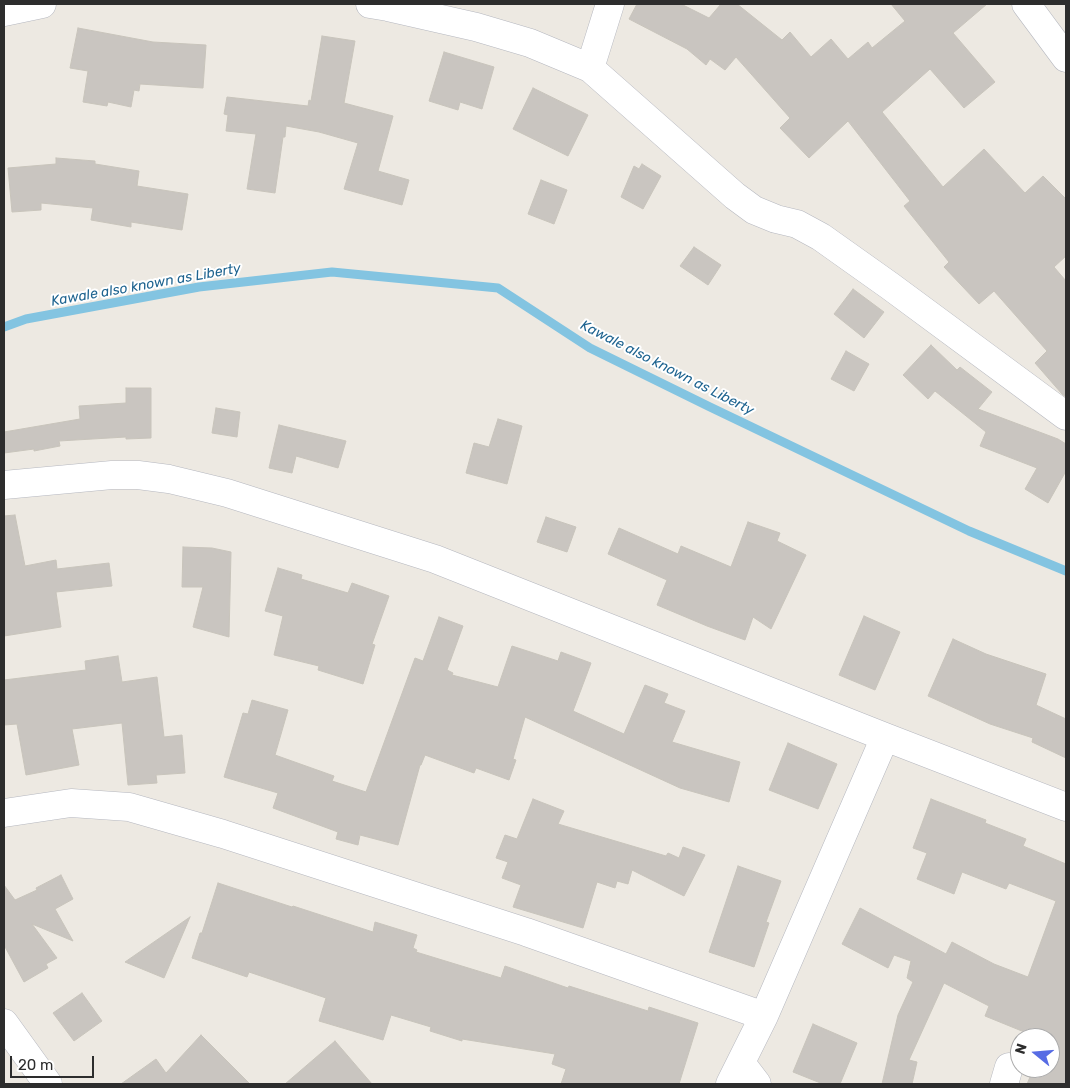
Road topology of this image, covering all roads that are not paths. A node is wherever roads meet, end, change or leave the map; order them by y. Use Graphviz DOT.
graph roads {
  1 [pos="42,4"];
  2 [pos="370,4"];
  3 [pos="610,4"];
  4 [pos="1026,4"];
  5 [pos="4,12"];
  6 [pos="1066,58"];
  7 [pos="590,68"];
  8 [pos="1066,416"];
  9 [pos="4,485"];
  10 [pos="885,737"];
  11 [pos="1066,807"];
  12 [pos="4,814"];
  13 [pos="764,1016"];
  14 [pos="4,1023"];
  15 [pos="735,1074"];
  16 [pos="48,1084"];
  17 [pos="757,1084"];
  1 -- 5 [label="street"];
  2 -- 7 [label="street"];
  3 -- 7 [label="street"];
  4 -- 6 [label="street"];
  7 -- 8 [label="street"];
  9 -- 10 [label="street"];
  10 -- 11 [label="street"];
  10 -- 13 [label="street"];
  12 -- 13 [label="street"];
  13 -- 15 [label="street"];
  14 -- 16 [label="street"];
  15 -- 17 [label="street"];
}
